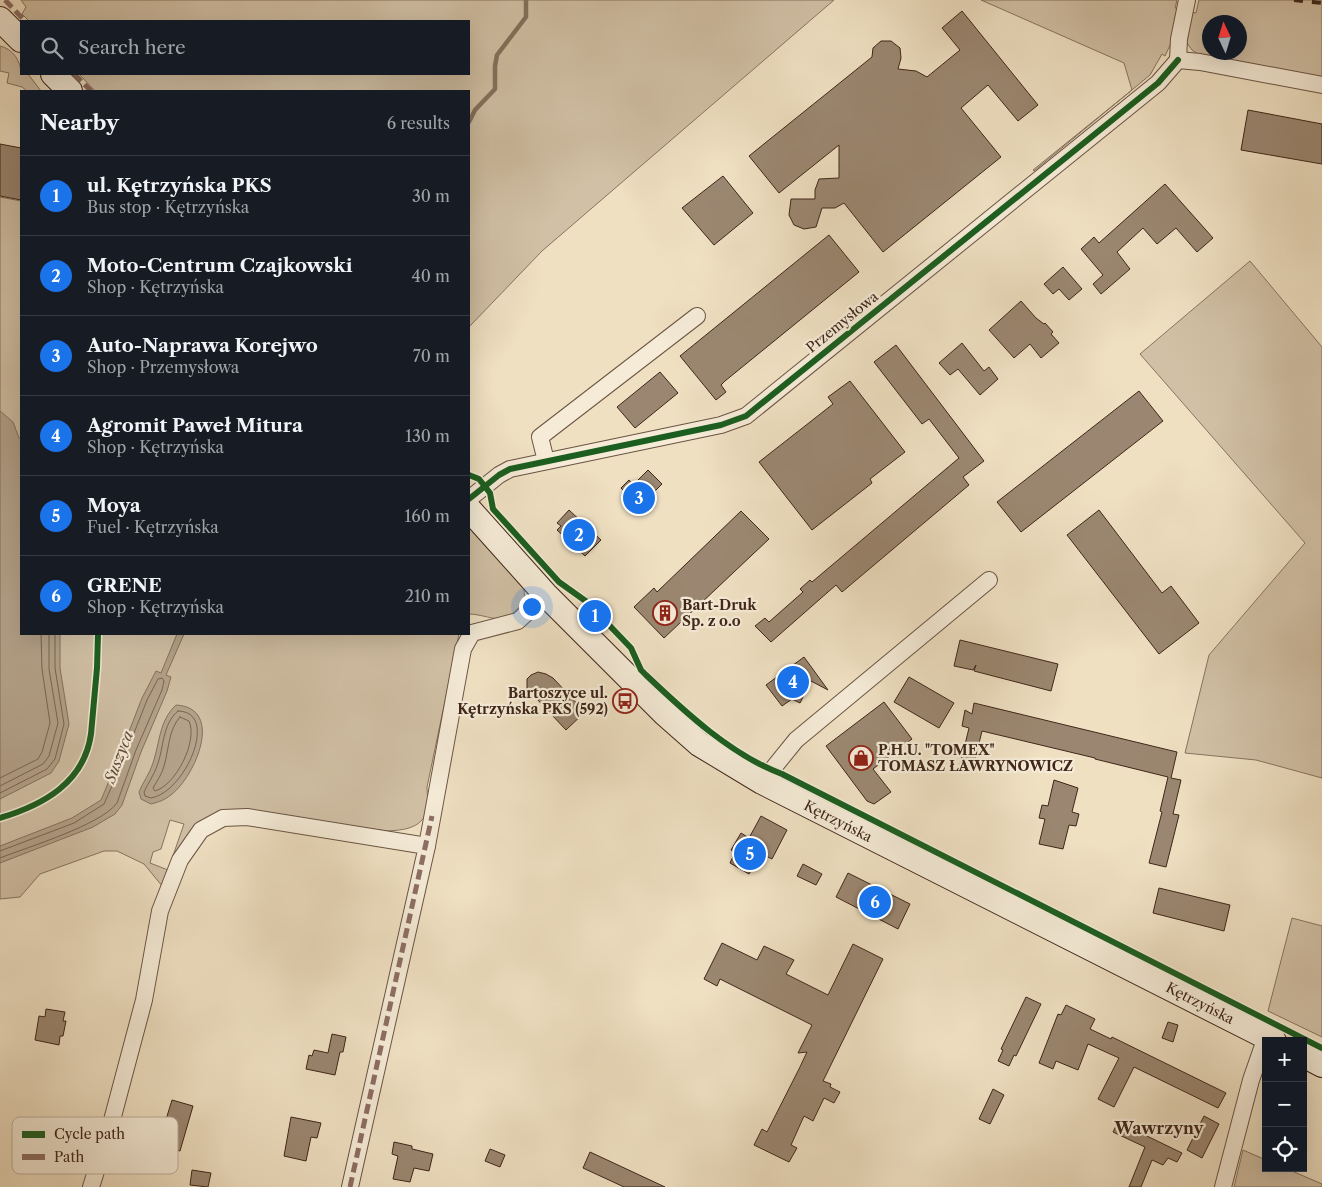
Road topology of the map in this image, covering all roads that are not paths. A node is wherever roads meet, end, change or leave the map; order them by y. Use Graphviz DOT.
graph roads {
  1 [pos="1188,0"];
  2 [pos="0,19"];
  3 [pos="20,39"];
  4 [pos="1178,60"];
  5 [pos="54,75"];
  6 [pos="1322,85"];
  7 [pos="69,90"];
  8 [pos="697,316"];
  9 [pos="546,461"];
  10 [pos="470,498"];
  11 [pos="470,511"];
  12 [pos="989,580"];
  13 [pos="546,595"];
  14 [pos="762,782"];
  15 [pos="427,846"];
  16 [pos="1266,1037"];
  17 [pos="1262,1056"];
  18 [pos="1307,1057"];
  19 [pos="1322,1065"];
  20 [pos="112,1117"];
  21 [pos="95,1174"];
  22 [pos="91,1187"];
  23 [pos="350,1187"];
  24 [pos="1223,1187"];
  1 -- 4 [label="street"];
  2 -- 3 [label="main road"];
  4 -- 6 [label="street"];
  4 -- 9 [label="street, Przemysłowa"];
  5 -- 7 [label="main road"];
  8 -- 9 [label="street"];
  9 -- 10 [label="street, Przemysłowa"];
  11 -- 13 [label="main road, Kętrzyńska"];
  12 -- 14 [label="street"];
  13 -- 14 [label="main road, Kętrzyńska"];
  13 -- 15 [label="street"];
  14 -- 16 [label="main road, Kętrzyńska"];
  15 -- 20 [label="street"];
  15 -- 23 [label="street"];
  17 -- 24 [label="street"];
  18 -- 19 [label="main road"];
  21 -- 22 [label="street"];
}
